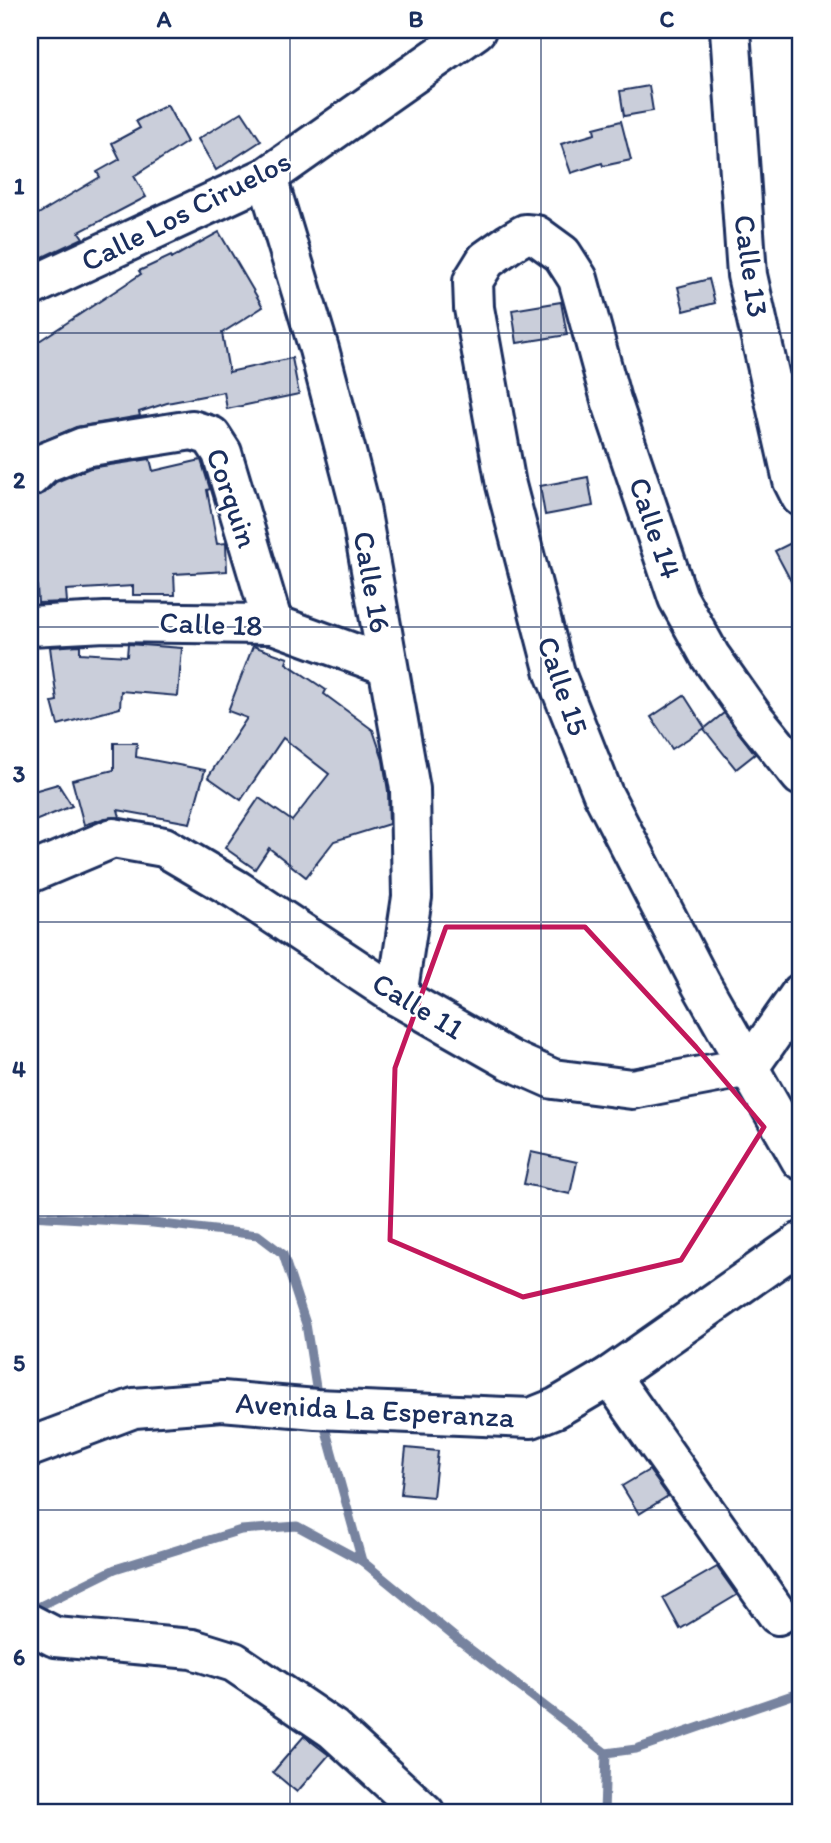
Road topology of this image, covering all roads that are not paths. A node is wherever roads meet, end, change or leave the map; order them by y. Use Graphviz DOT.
graph roads {
  1 [pos="476,30"];
  2 [pos="730,30"];
  3 [pos="267,177"];
  4 [pos="562,254"];
  5 [pos="30,288"];
  6 [pos="30,477"];
  7 [pos="801,497"];
  8 [pos="273,624"];
  9 [pos="30,626"];
  10 [pos="386,665"];
  11 [pos="801,776"];
  12 [pos="30,873"];
  13 [pos="801,993"];
  14 [pos="397,996"];
  15 [pos="749,1067"];
  16 [pos="801,1160"];
  17 [pos="801,1242"];
  18 [pos="610,1376"];
  19 [pos="30,1447"];
  20 [pos="778,1615"];
  21 [pos="30,1624"];
  22 [pos="425,1813"];
  1 -- 3 [label="street, Calle Los Ciruelos"];
  2 -- 7 [label="street, Calle 13"];
  3 -- 5 [label="street, Calle Los Ciruelos"];
  3 -- 10 [label="street, Calle 16"];
  4 -- 11 [label="street, Calle 14"];
  4 -- 15 [label="street, Calle 15"];
  6 -- 8 [label="street, Corquin"];
  8 -- 9 [label="street, Calle 18"];
  8 -- 10 [label="street, Calle 18"];
  10 -- 14 [label="street, Calle 16"];
  12 -- 14 [label="street, Calle 11"];
  13 -- 15 [label="street"];
  14 -- 15 [label="street, Calle 11"];
  15 -- 16 [label="street, Calle 15"];
  17 -- 18 [label="street, Avenida La Esperanza"];
  18 -- 19 [label="street, Avenida La Esperanza"];
  18 -- 20 [label="street"];
  21 -- 22 [label="street"];
}
